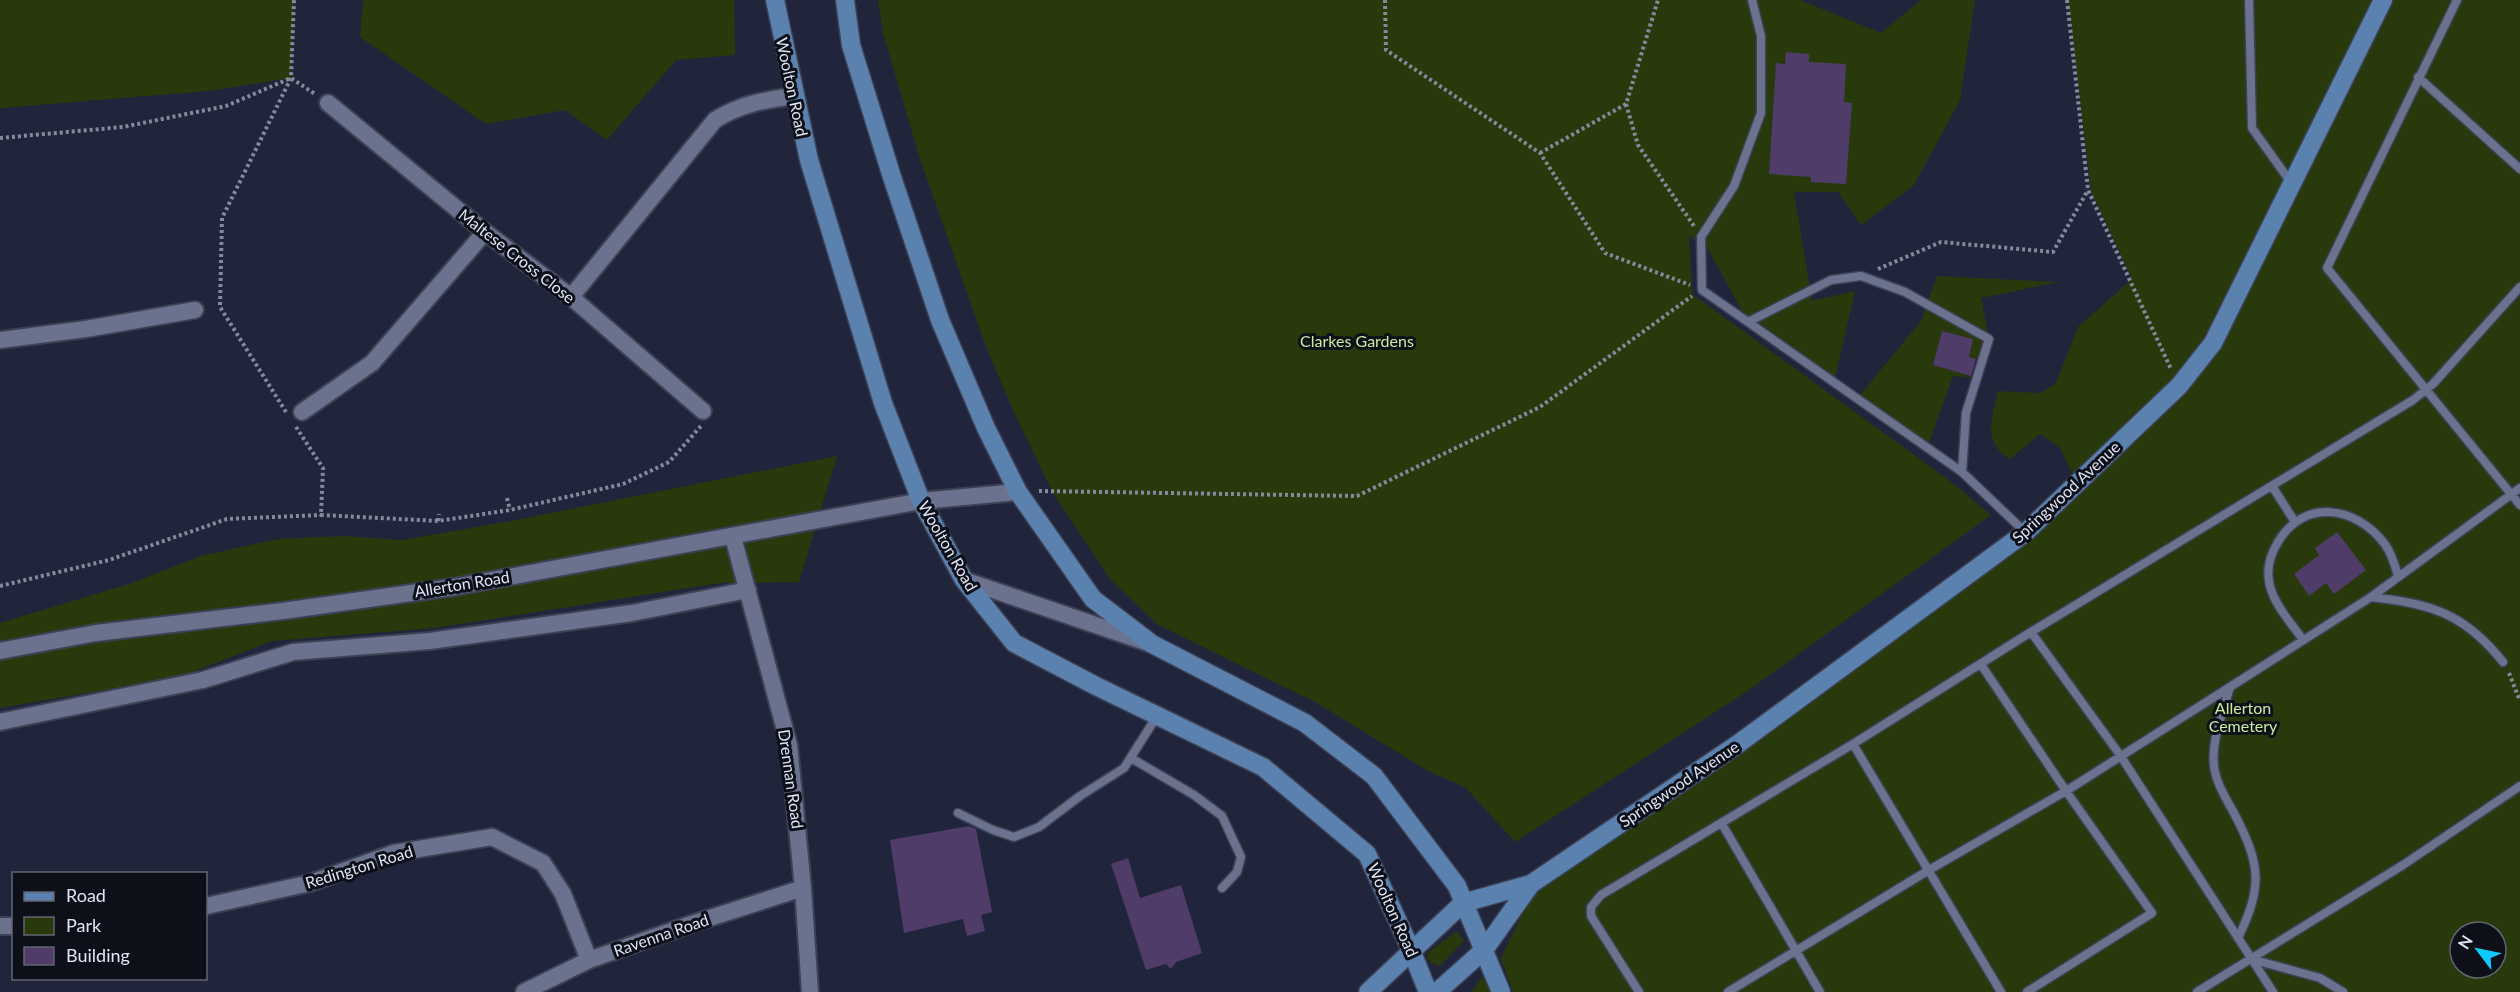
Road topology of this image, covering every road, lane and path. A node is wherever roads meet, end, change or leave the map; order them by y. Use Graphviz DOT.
graph roads {
  1 [pos="294,0"];
  2 [pos="775,0"];
  3 [pos="844,0"];
  4 [pos="1385,0"];
  5 [pos="1658,0"];
  6 [pos="1752,0"];
  7 [pos="2067,0"];
  8 [pos="2249,0"];
  9 [pos="2383,0"];
  10 [pos="2457,0"];
  11 [pos="2418,77"];
  12 [pos="291,78"];
  13 [pos="794,96"];
  14 [pos="328,103"];
  15 [pos="1626,104"];
  16 [pos="0,138"];
  17 [pos="1540,153"];
  18 [pos="2520,169"];
  19 [pos="2293,185"];
  20 [pos="2088,190"];
  21 [pos="485,232"];
  22 [pos="1701,237"];
  23 [pos="1861,276"];
  24 [pos="2520,287"];
  25 [pos="1701,290"];
  26 [pos="571,297"];
  27 [pos="195,310"];
  28 [pos="1748,322"];
  29 [pos="0,340"];
  30 [pos="2179,386"];
  31 [pos="2425,391"];
  32 [pos="703,411"];
  33 [pos="302,412"];
  34 [pos="1962,472"];
  35 [pos="2272,486"];
  36 [pos="2520,488"];
  37 [pos="1018,492"];
  38 [pos="2511,495"];
  39 [pos="507,498"];
  40 [pos="921,501"];
  41 [pos="2520,506"];
  42 [pos="510,510"];
  43 [pos="439,514"];
  44 [pos="321,515"];
  45 [pos="438,521"];
  46 [pos="2295,522"];
  47 [pos="2026,532"];
  48 [pos="733,537"];
  49 [pos="2398,576"];
  50 [pos="964,580"];
  51 [pos="0,586"];
  52 [pos="748,590"];
  53 [pos="2371,597"];
  54 [pos="2031,633"];
  55 [pos="2304,640"];
  56 [pos="1152,644"];
  57 [pos="0,651"];
  58 [pos="2503,662"];
  59 [pos="1982,666"];
  60 [pos="2230,687"];
  61 [pos="2520,701"];
  62 [pos="1157,716"];
  63 [pos="0,722"];
  64 [pos="1853,744"];
  65 [pos="2120,755"];
  66 [pos="1131,758"];
  67 [pos="2520,786"];
  68 [pos="2066,791"];
  69 [pos="958,813"];
  70 [pos="1722,824"];
  71 [pos="1929,870"];
  72 [pos="1531,884"];
  73 [pos="803,888"];
  74 [pos="1222,888"];
  75 [pos="1463,903"];
  76 [pos="207,906"];
  77 [pos="2238,939"];
  78 [pos="1411,950"];
  79 [pos="1484,950"];
  80 [pos="1795,951"];
  81 [pos="2251,959"];
  82 [pos="589,960"];
  83 [pos="524,992"];
  84 [pos="810,992"];
  85 [pos="1368,992"];
  86 [pos="1428,992"];
  87 [pos="1437,992"];
  88 [pos="1501,992"];
  89 [pos="1639,992"];
  90 [pos="1728,992"];
  91 [pos="1820,992"];
  92 [pos="2001,992"];
  93 [pos="2027,992"];
  94 [pos="2197,992"];
  95 [pos="2273,992"];
  96 [pos="2343,992"];
  1 -- 12 [label="path"];
  2 -- 13 [label="main road, Woolton Road"];
  3 -- 37 [label="main road"];
  4 -- 17 [label="path"];
  5 -- 15 [label="path"];
  6 -- 22 [label="lane"];
  7 -- 20 [label="path"];
  8 -- 19 [label="lane"];
  9 -- 19 [label="main road, Springwood Avenue"];
  10 -- 11 [label="lane"];
  11 -- 18 [label="lane"];
  11 -- 31 [label="lane"];
  12 -- 14 [label="path"];
  12 -- 16 [label="path"];
  12 -- 44 [label="path"];
  13 -- 26 [label="street"];
  13 -- 40 [label="main road, Woolton Road"];
  14 -- 21 [label="street, Maltese Cross Close"];
  15 -- 17 [label="path"];
  15 -- 22 [label="path"];
  17 -- 25 [label="path"];
  19 -- 30 [label="main road, Springwood Avenue"];
  20 -- 23 [label="path"];
  20 -- 30 [label="path"];
  21 -- 26 [label="street, Maltese Cross Close"];
  21 -- 33 [label="street"];
  22 -- 25 [label="lane"];
  23 -- 28 [label="lane"];
  23 -- 34 [label="lane"];
  24 -- 31 [label="lane"];
  25 -- 28 [label="lane"];
  25 -- 37 [label="path"];
  26 -- 32 [label="street, Maltese Cross Close"];
  27 -- 29 [label="street"];
  28 -- 34 [label="lane"];
  30 -- 47 [label="main road, Springwood Avenue"];
  31 -- 35 [label="lane"];
  31 -- 38 [label="lane"];
  32 -- 42 [label="path"];
  34 -- 47 [label="lane"];
  35 -- 46 [label="lane"];
  35 -- 54 [label="lane"];
  36 -- 38 [label="lane"];
  37 -- 40 [label="street, Allerton Road"];
  37 -- 56 [label="main road"];
  38 -- 41 [label="lane"];
  38 -- 49 [label="lane"];
  39 -- 42 [label="path"];
  40 -- 48 [label="street, Allerton Road"];
  40 -- 50 [label="main road, Woolton Road"];
  42 -- 45 [label="path"];
  43 -- 45 [label="path"];
  44 -- 45 [label="path"];
  44 -- 51 [label="path"];
  46 -- 49 [label="lane"];
  46 -- 55 [label="lane"];
  47 -- 72 [label="main road, Springwood Avenue"];
  48 -- 52 [label="street, Drennan Road"];
  48 -- 57 [label="street, Allerton Road"];
  49 -- 53 [label="lane"];
  50 -- 56 [label="street"];
  50 -- 62 [label="main road, Woolton Road"];
  52 -- 63 [label="street"];
  52 -- 73 [label="street, Drennan Road"];
  53 -- 55 [label="lane"];
  53 -- 58 [label="lane"];
  54 -- 59 [label="lane"];
  54 -- 65 [label="lane"];
  55 -- 60 [label="lane"];
  56 -- 75 [label="main road"];
  58 -- 61 [label="path"];
  59 -- 64 [label="lane"];
  59 -- 68 [label="lane"];
  60 -- 65 [label="lane"];
  60 -- 77 [label="lane"];
  62 -- 66 [label="lane"];
  62 -- 78 [label="main road, Woolton Road"];
  64 -- 70 [label="lane"];
  64 -- 71 [label="lane"];
  65 -- 68 [label="lane"];
  65 -- 77 [label="lane"];
  66 -- 69 [label="lane"];
  66 -- 74 [label="lane"];
  67 -- 81 [label="lane"];
  68 -- 71 [label="lane"];
  68 -- 93 [label="lane"];
  70 -- 80 [label="lane"];
  70 -- 89 [label="lane"];
  71 -- 80 [label="lane"];
  71 -- 92 [label="lane"];
  72 -- 75 [label="main road, Springwood Avenue"];
  72 -- 79 [label="main road, Springwood Avenue"];
  73 -- 82 [label="street, Ravenna Road"];
  73 -- 84 [label="street, Drennan Road"];
  75 -- 78 [label="main road, Springwood Avenue"];
  75 -- 79 [label="main road"];
  76 -- 82 [label="street, Redington Road"];
  77 -- 81 [label="lane"];
  78 -- 85 [label="main road, Springwood Avenue"];
  78 -- 86 [label="main road, Woolton Road"];
  79 -- 87 [label="main road, Springwood Avenue"];
  79 -- 88 [label="main road"];
  80 -- 90 [label="lane"];
  80 -- 91 [label="lane"];
  81 -- 94 [label="lane"];
  81 -- 95 [label="lane"];
  81 -- 96 [label="lane"];
  82 -- 83 [label="street, Ravenna Road"];
}
